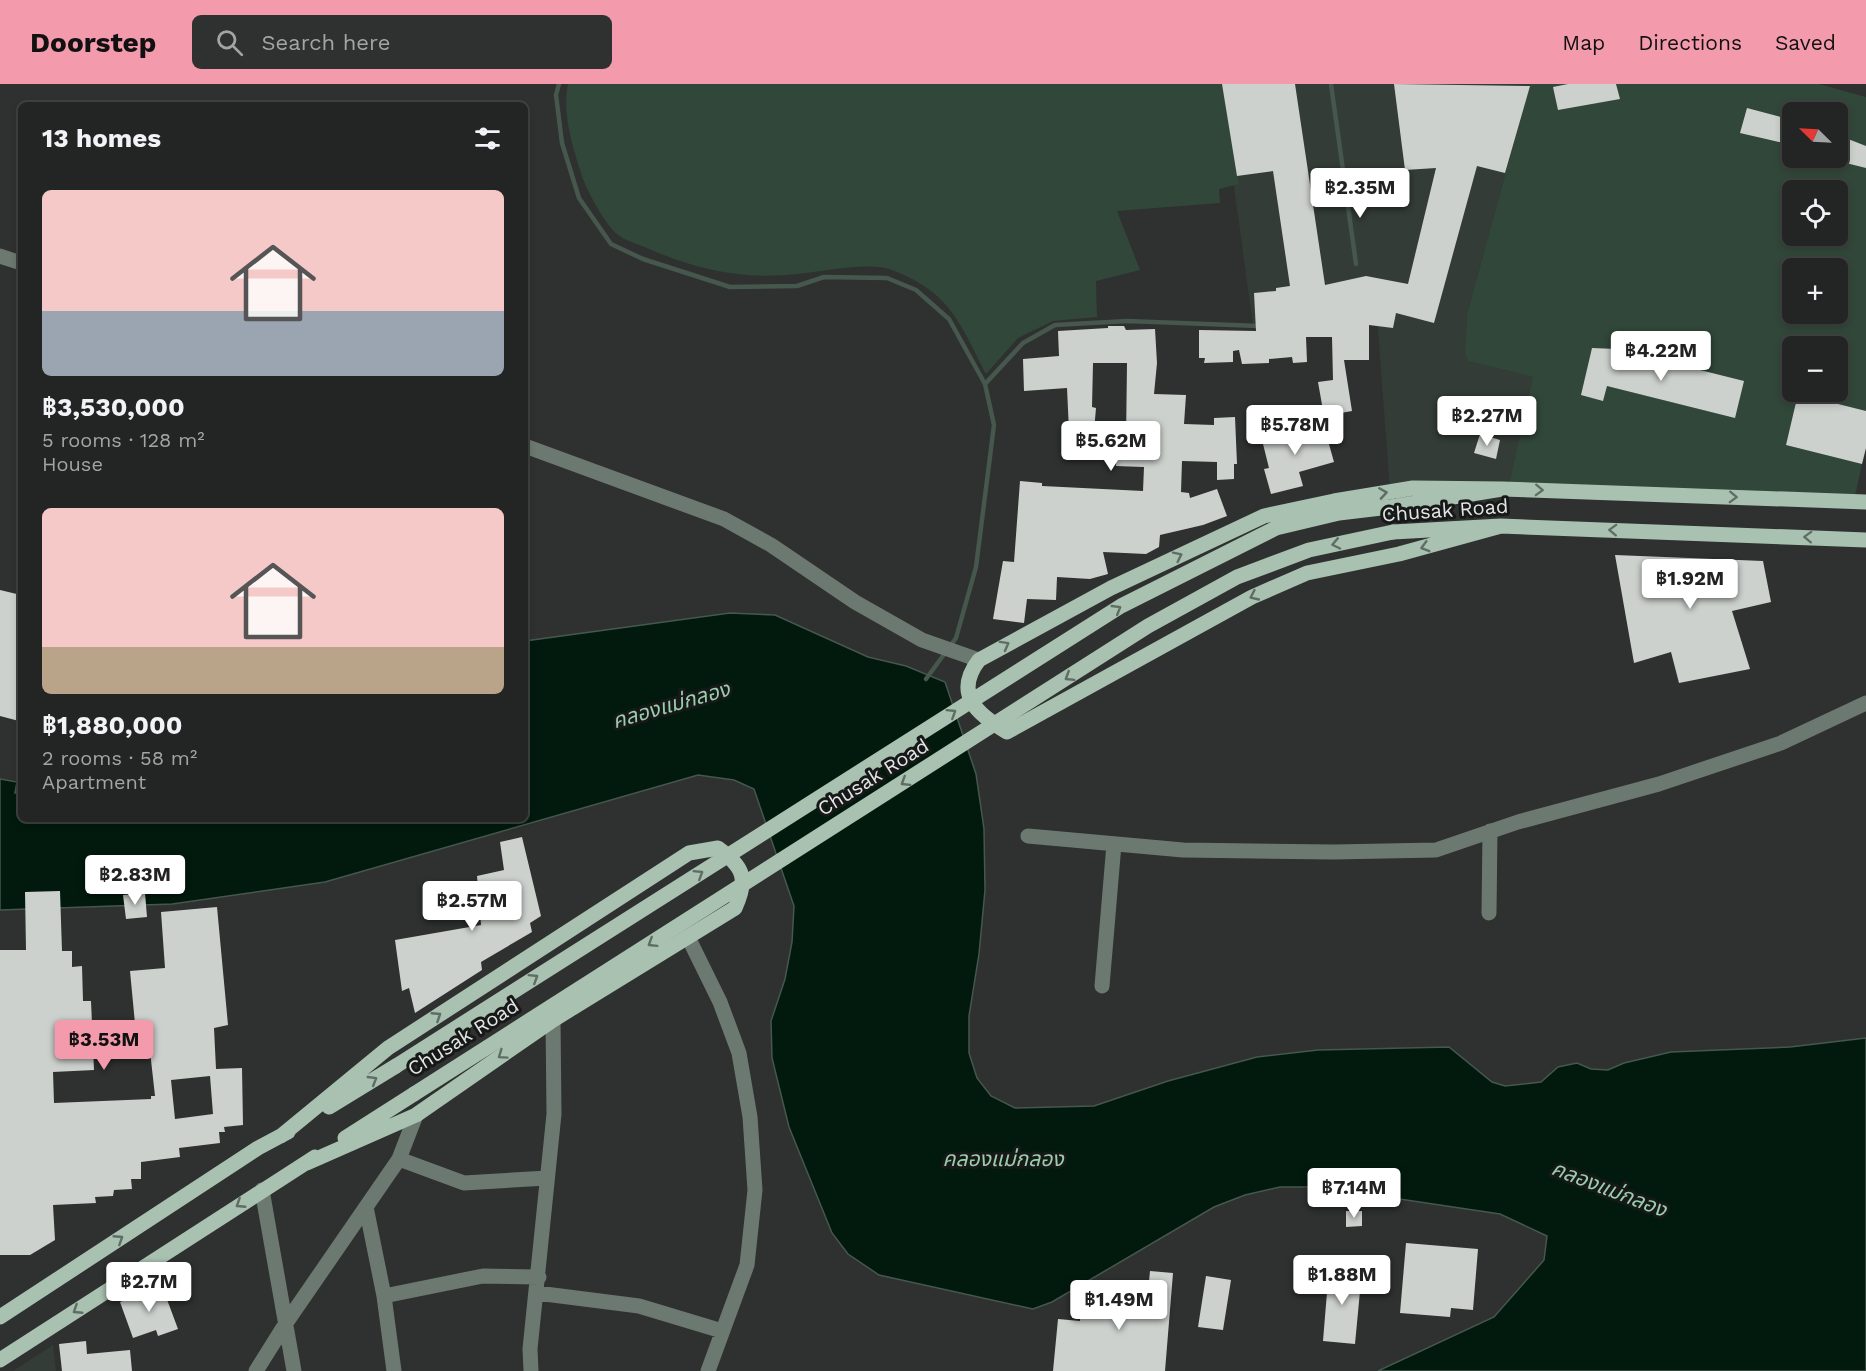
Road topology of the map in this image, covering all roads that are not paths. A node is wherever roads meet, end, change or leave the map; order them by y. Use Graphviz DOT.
graph roads {
  1 [pos="0,255"];
  2 [pos="18,262"];
  3 [pos="528,447"];
  4 [pos="1502,489"];
  5 [pos="1866,502"];
  6 [pos="1501,526"];
  7 [pos="1866,540"];
  8 [pos="979,660"];
  9 [pos="1866,703"];
  10 [pos="1490,831"];
  11 [pos="1028,836"];
  12 [pos="1114,844"];
  13 [pos="1489,913"];
  14 [pos="688,937"];
  15 [pos="1102,986"];
  16 [pos="553,1020"];
  17 [pos="416,1116"];
  18 [pos="281,1136"];
  19 [pos="399,1159"];
  20 [pos="307,1163"];
  21 [pos="547,1178"];
  22 [pos="262,1190"];
  23 [pos="366,1207"];
  24 [pos="539,1277"];
  25 [pos="537,1293"];
  26 [pos="384,1296"];
  27 [pos="0,1317"];
  28 [pos="286,1323"];
  29 [pos="722,1331"];
  30 [pos="0,1360"];
  31 [pos="256,1371"];
  32 [pos="294,1371"];
  33 [pos="394,1371"];
  34 [pos="531,1371"];
  35 [pos="708,1371"];
  1 -- 2 [label="street"];
  3 -- 8 [label="street"];
  4 -- 5 [label="main road, Chusak Road, one-way"];
  8 -- 4 [label="main road, one-way"];
  18 -- 4 [label="main road, Chusak Road, one-way, bridge"];
  7 -- 6 [label="main road, Chusak Road, one-way"];
  6 -- 8 [label="main road, one-way"];
  6 -- 20 [label="main road, Chusak Road, one-way, bridge"];
  9 -- 10 [label="street"];
  10 -- 12 [label="street"];
  10 -- 13 [label="street"];
  11 -- 12 [label="street"];
  12 -- 15 [label="street"];
  14 -- 16 [label="main road"];
  18 -- 14 [label="main road, one-way"];
  14 -- 29 [label="street"];
  16 -- 17 [label="main road, one-way"];
  16 -- 21 [label="street"];
  17 -- 19 [label="street"];
  17 -- 20 [label="main road"];
  27 -- 18 [label="main road, Chusak Road, one-way"];
  19 -- 21 [label="street"];
  19 -- 23 [label="street"];
  20 -- 22 [label="main road, Chusak Road"];
  21 -- 24 [label="street"];
  22 -- 28 [label="street"];
  22 -- 30 [label="main road, Chusak Road, one-way"];
  23 -- 26 [label="street"];
  23 -- 28 [label="street"];
  24 -- 25 [label="street"];
  24 -- 26 [label="street"];
  25 -- 29 [label="street"];
  25 -- 34 [label="street"];
  26 -- 33 [label="street"];
  28 -- 31 [label="street"];
  28 -- 32 [label="street"];
  29 -- 35 [label="street"];
}
